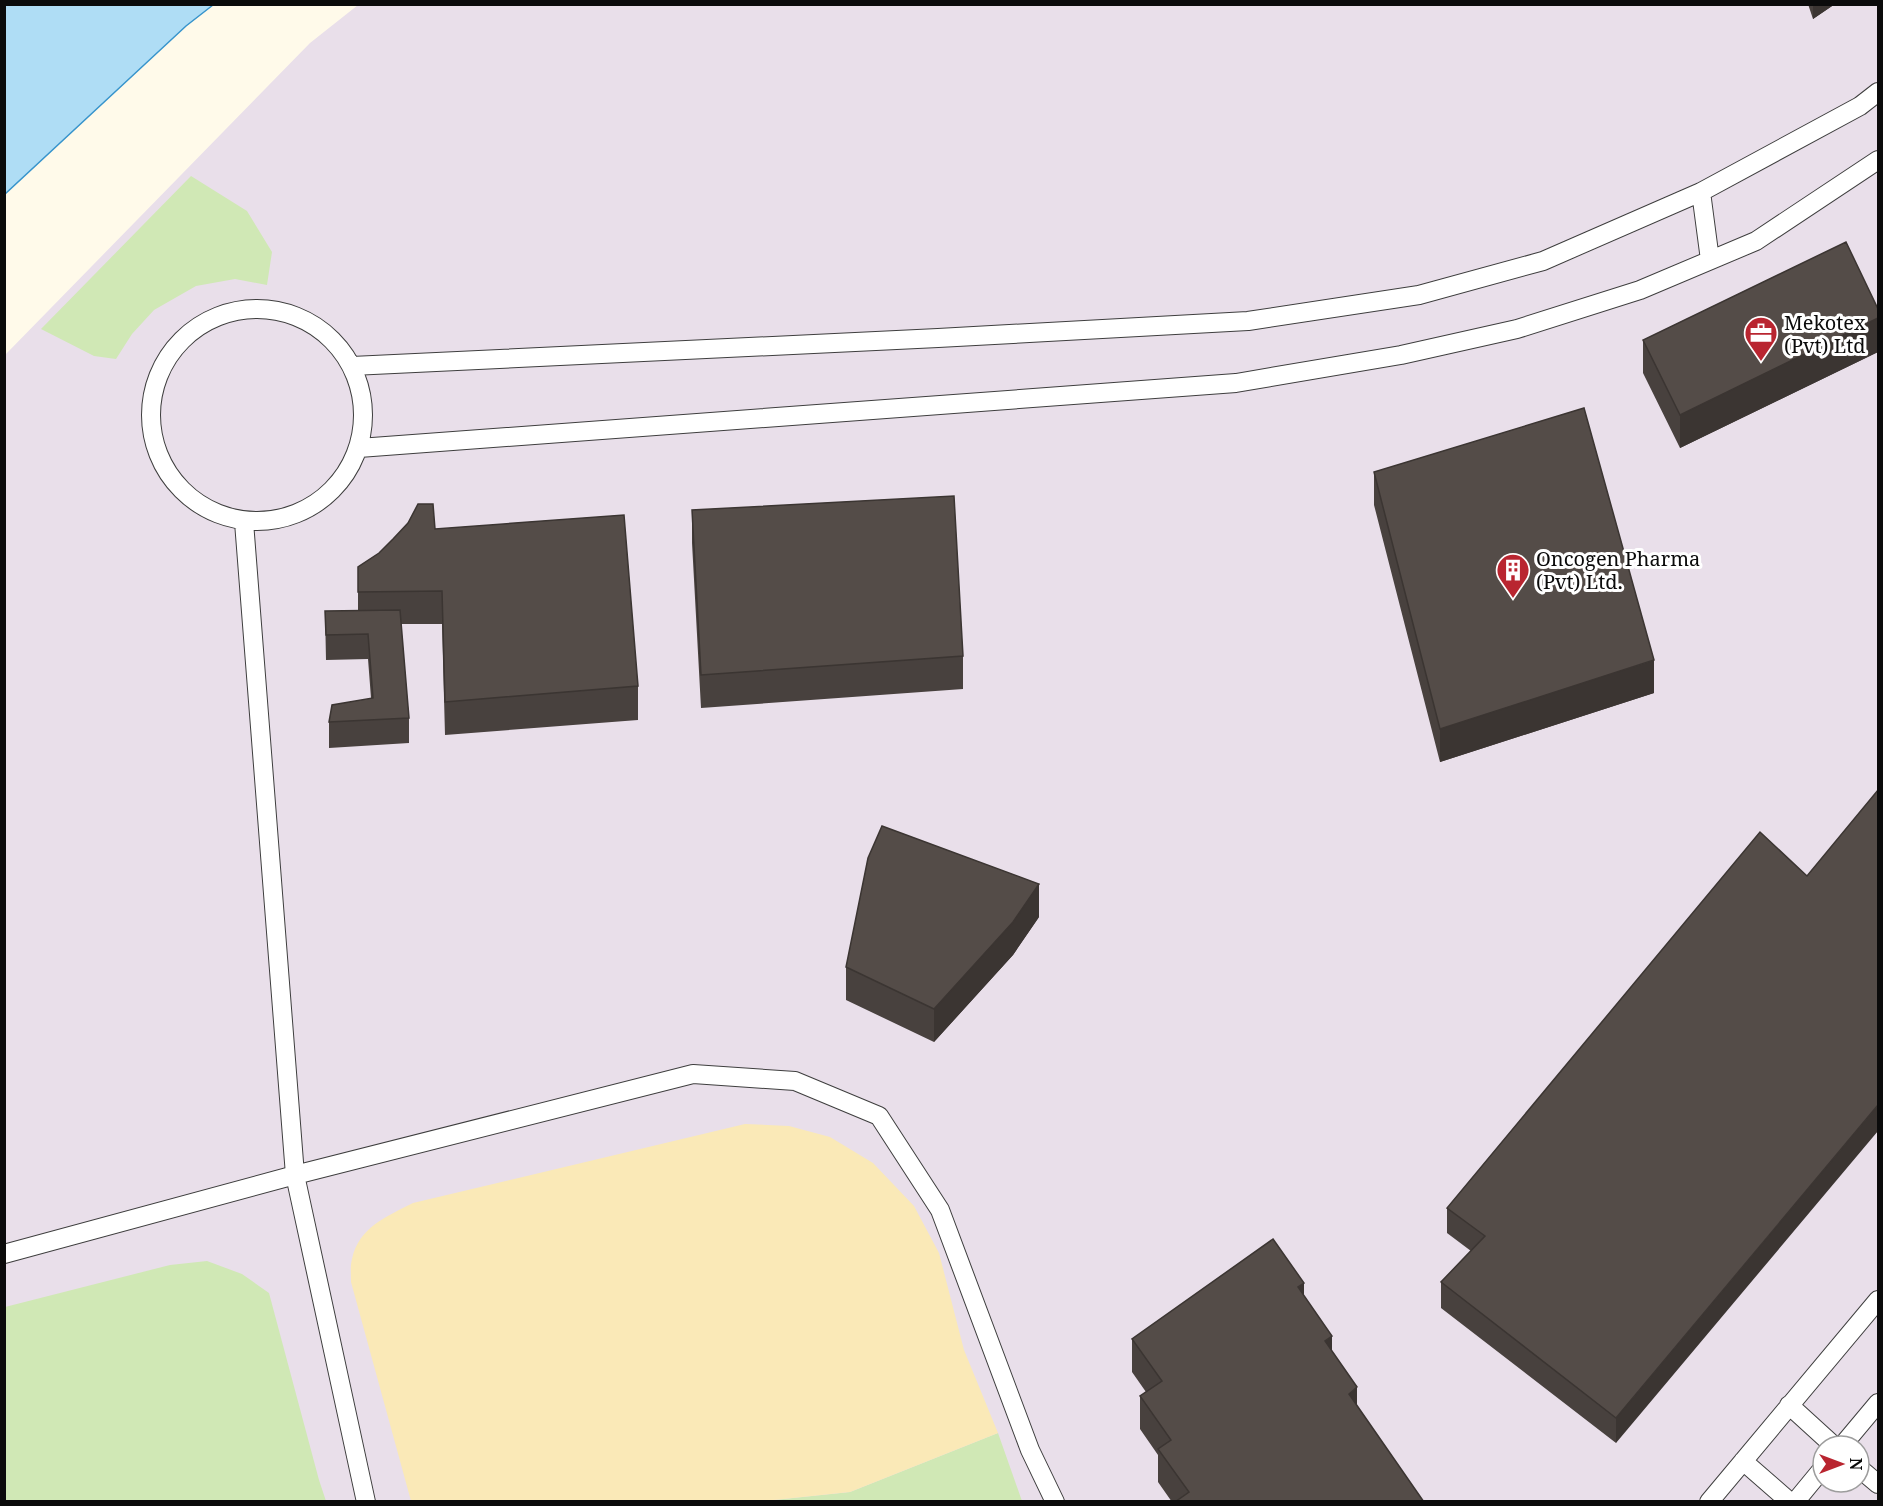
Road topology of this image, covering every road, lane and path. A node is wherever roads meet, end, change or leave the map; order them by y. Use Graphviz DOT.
graph roads {
  1 [pos="1878,92"];
  2 [pos="1878,160"];
  3 [pos="1701,192"];
  4 [pos="1710,260"];
  5 [pos="352,366"];
  6 [pos="359,448"];
  7 [pos="244,522"];
  8 [pos="295,1175"];
  9 [pos="4,1254"];
  10 [pos="1878,1300"];
  11 [pos="1878,1402"];
  12 [pos="1789,1405"];
  13 [pos="1821,1434"];
  14 [pos="1852,1434"];
  15 [pos="1743,1461"];
  16 [pos="1811,1483"];
  17 [pos="366,1502"];
  18 [pos="1055,1502"];
  19 [pos="1709,1502"];
  20 [pos="1790,1502"];
  21 [pos="1795,1502"];
  1 -- 3 [label="lane"];
  2 -- 4 [label="lane"];
  3 -- 4 [label="lane"];
  3 -- 5 [label="lane"];
  4 -- 6 [label="lane"];
  5 -- 6 [label="lane"];
  5 -- 7 [label="lane"];
  6 -- 7 [label="lane"];
  7 -- 8 [label="lane"];
  8 -- 9 [label="lane"];
  8 -- 17 [label="lane"];
  8 -- 18 [label="lane"];
  10 -- 12 [label="lane"];
  11 -- 14 [label="lane"];
  12 -- 13 [label="lane"];
  12 -- 15 [label="lane"];
  15 -- 19 [label="lane"];
  15 -- 20 [label="lane"];
  16 -- 21 [label="lane"];
}
